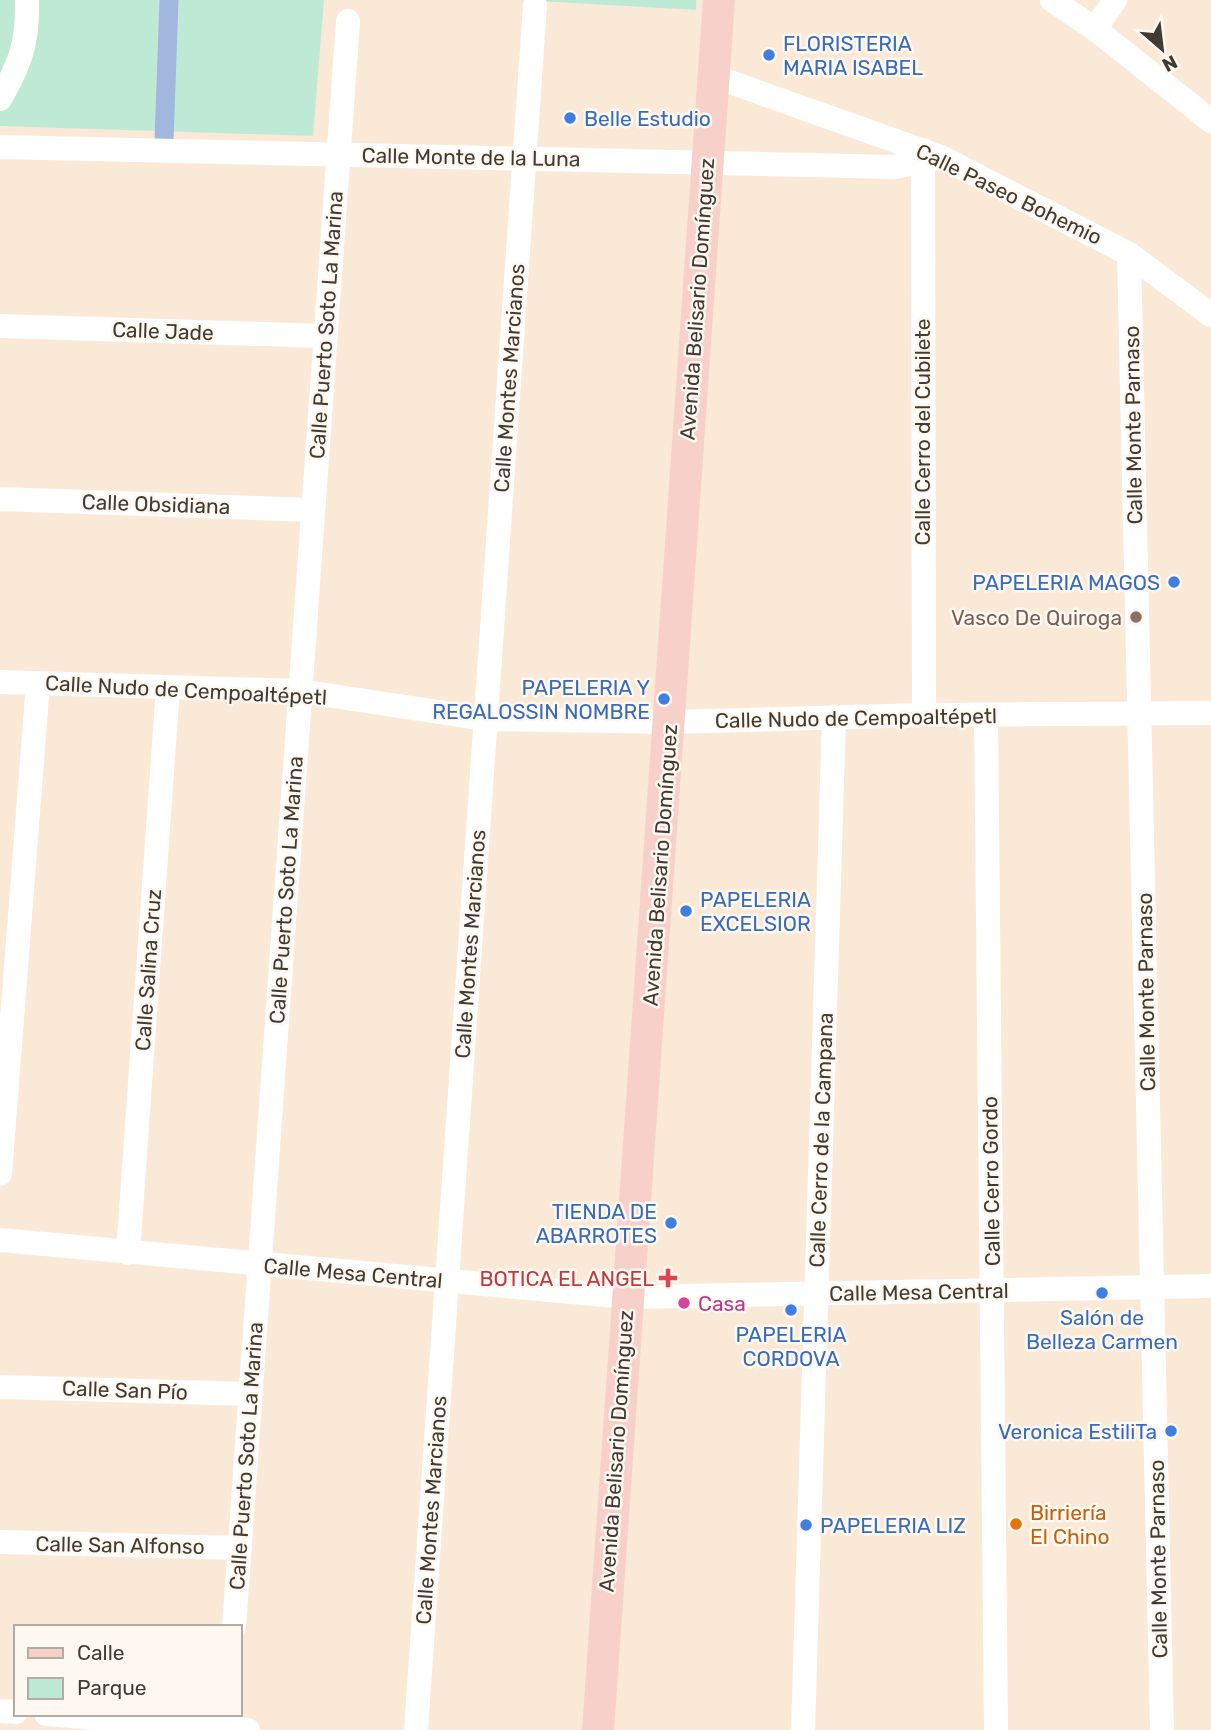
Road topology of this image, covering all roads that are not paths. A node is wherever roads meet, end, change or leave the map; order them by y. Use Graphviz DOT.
graph roads {
  1 [pos="27,0"];
  2 [pos="719,0"];
  3 [pos="1052,0"];
  4 [pos="1115,0"];
  5 [pos="535,5"];
  6 [pos="348,21"];
  7 [pos="1095,29"];
  8 [pos="713,76"];
  9 [pos="0,99"];
  10 [pos="1211,121"];
  11 [pos="0,147"];
  12 [pos="338,154"];
  13 [pos="928,157"];
  14 [pos="524,158"];
  15 [pos="705,163"];
  16 [pos="1129,254"];
  17 [pos="1211,315"];
  18 [pos="0,326"];
  19 [pos="325,336"];
  20 [pos="0,499"];
  21 [pos="313,510"];
  22 [pos="0,682"];
  23 [pos="38,683"];
  24 [pos="168,687"];
  25 [pos="300,691"];
  26 [pos="1139,713"];
  27 [pos="1211,713"];
  28 [pos="924,715"];
  29 [pos="986,716"];
  30 [pos="834,717"];
  31 [pos="485,719"];
  32 [pos="671,722"];
  33 [pos="0,1174"];
  34 [pos="0,1240"];
  35 [pos="128,1253"];
  36 [pos="260,1265"];
  37 [pos="446,1281"];
  38 [pos="1211,1286"];
  39 [pos="1152,1287"];
  40 [pos="992,1290"];
  41 [pos="816,1294"];
  42 [pos="627,1297"];
  43 [pos="0,1387"];
  44 [pos="251,1394"];
  45 [pos="0,1542"];
  46 [pos="240,1548"];
  47 [pos="234,1625"];
  48 [pos="69,1716"];
  49 [pos="232,1726"];
  50 [pos="415,1730"];
  51 [pos="598,1730"];
  52 [pos="803,1730"];
  53 [pos="996,1730"];
  54 [pos="1162,1730"];
  1 -- 9 [label="street"];
  2 -- 8 [label="main road, Avenida Belisario Domínguez"];
  3 -- 7 [label="street"];
  4 -- 7 [label="street"];
  5 -- 14 [label="street, Calle Montes Marcianos"];
  6 -- 12 [label="street, Calle Puerto Soto La Marina"];
  7 -- 10 [label="street"];
  8 -- 13 [label="street, Calle Paseo Bohemio"];
  8 -- 15 [label="main road, Avenida Belisario Domínguez"];
  11 -- 12 [label="street, Calle Monte de la Luna"];
  12 -- 14 [label="street, Calle Monte de la Luna"];
  12 -- 19 [label="street, Calle Puerto Soto La Marina"];
  13 -- 15 [label="street, Calle Monte de la Luna"];
  13 -- 16 [label="street, Calle Paseo Bohemio"];
  13 -- 28 [label="street, Calle Cerro del Cubilete"];
  14 -- 15 [label="street, Calle Monte de la Luna"];
  14 -- 31 [label="street, Calle Montes Marcianos"];
  15 -- 32 [label="main road, Avenida Belisario Domínguez"];
  16 -- 17 [label="street, Calle Paseo Bohemio"];
  16 -- 26 [label="street, Calle Monte Parnaso"];
  18 -- 19 [label="street, Calle Jade"];
  19 -- 21 [label="street, Calle Puerto Soto La Marina"];
  20 -- 21 [label="street, Calle Obsidiana"];
  21 -- 25 [label="street, Calle Puerto Soto La Marina"];
  22 -- 23 [label="street, Calle Nudo de Cempoaltépetl"];
  23 -- 24 [label="street, Calle Nudo de Cempoaltépetl"];
  23 -- 33 [label="street"];
  24 -- 25 [label="street, Calle Nudo de Cempoaltépetl"];
  24 -- 35 [label="street, Calle Salina Cruz"];
  25 -- 31 [label="street, Calle Nudo de Cempoaltépetl"];
  25 -- 36 [label="street, Calle Puerto Soto La Marina"];
  26 -- 27 [label="street, Calle Nudo de Cempoaltépetl"];
  26 -- 29 [label="street, Calle Nudo de Cempoaltépetl"];
  26 -- 39 [label="street, Calle Monte Parnaso"];
  28 -- 29 [label="street, Calle Nudo de Cempoaltépetl"];
  28 -- 30 [label="street, Calle Nudo de Cempoaltépetl"];
  29 -- 40 [label="street, Calle Cerro Gordo"];
  30 -- 32 [label="street, Calle Nudo de Cempoaltépetl"];
  30 -- 41 [label="street, Calle Cerro de la Campana"];
  31 -- 32 [label="street, Calle Nudo de Cempoaltépetl"];
  31 -- 37 [label="street, Calle Montes Marcianos"];
  32 -- 42 [label="main road, Avenida Belisario Domínguez"];
  34 -- 35 [label="street, Calle Mesa Central"];
  35 -- 36 [label="street, Calle Mesa Central"];
  36 -- 37 [label="street, Calle Mesa Central"];
  36 -- 44 [label="street, Calle Puerto Soto La Marina"];
  37 -- 42 [label="street, Calle Mesa Central"];
  37 -- 50 [label="street, Calle Montes Marcianos"];
  38 -- 39 [label="street, Calle Mesa Central"];
  39 -- 40 [label="street, Calle Mesa Central"];
  39 -- 54 [label="street, Calle Monte Parnaso"];
  40 -- 41 [label="street, Calle Mesa Central"];
  40 -- 53 [label="street, Calle Cerro Gordo"];
  41 -- 42 [label="street, Calle Mesa Central"];
  41 -- 52 [label="street, Calle Cerro de la Campana"];
  42 -- 51 [label="main road, Avenida Belisario Domínguez"];
  43 -- 44 [label="street, Calle San Pío"];
  44 -- 46 [label="street, Calle Puerto Soto La Marina"];
  45 -- 46 [label="street, Calle San Alfonso"];
  46 -- 47 [label="street, Calle Puerto Soto La Marina"];
  48 -- 49 [label="street"];
}
